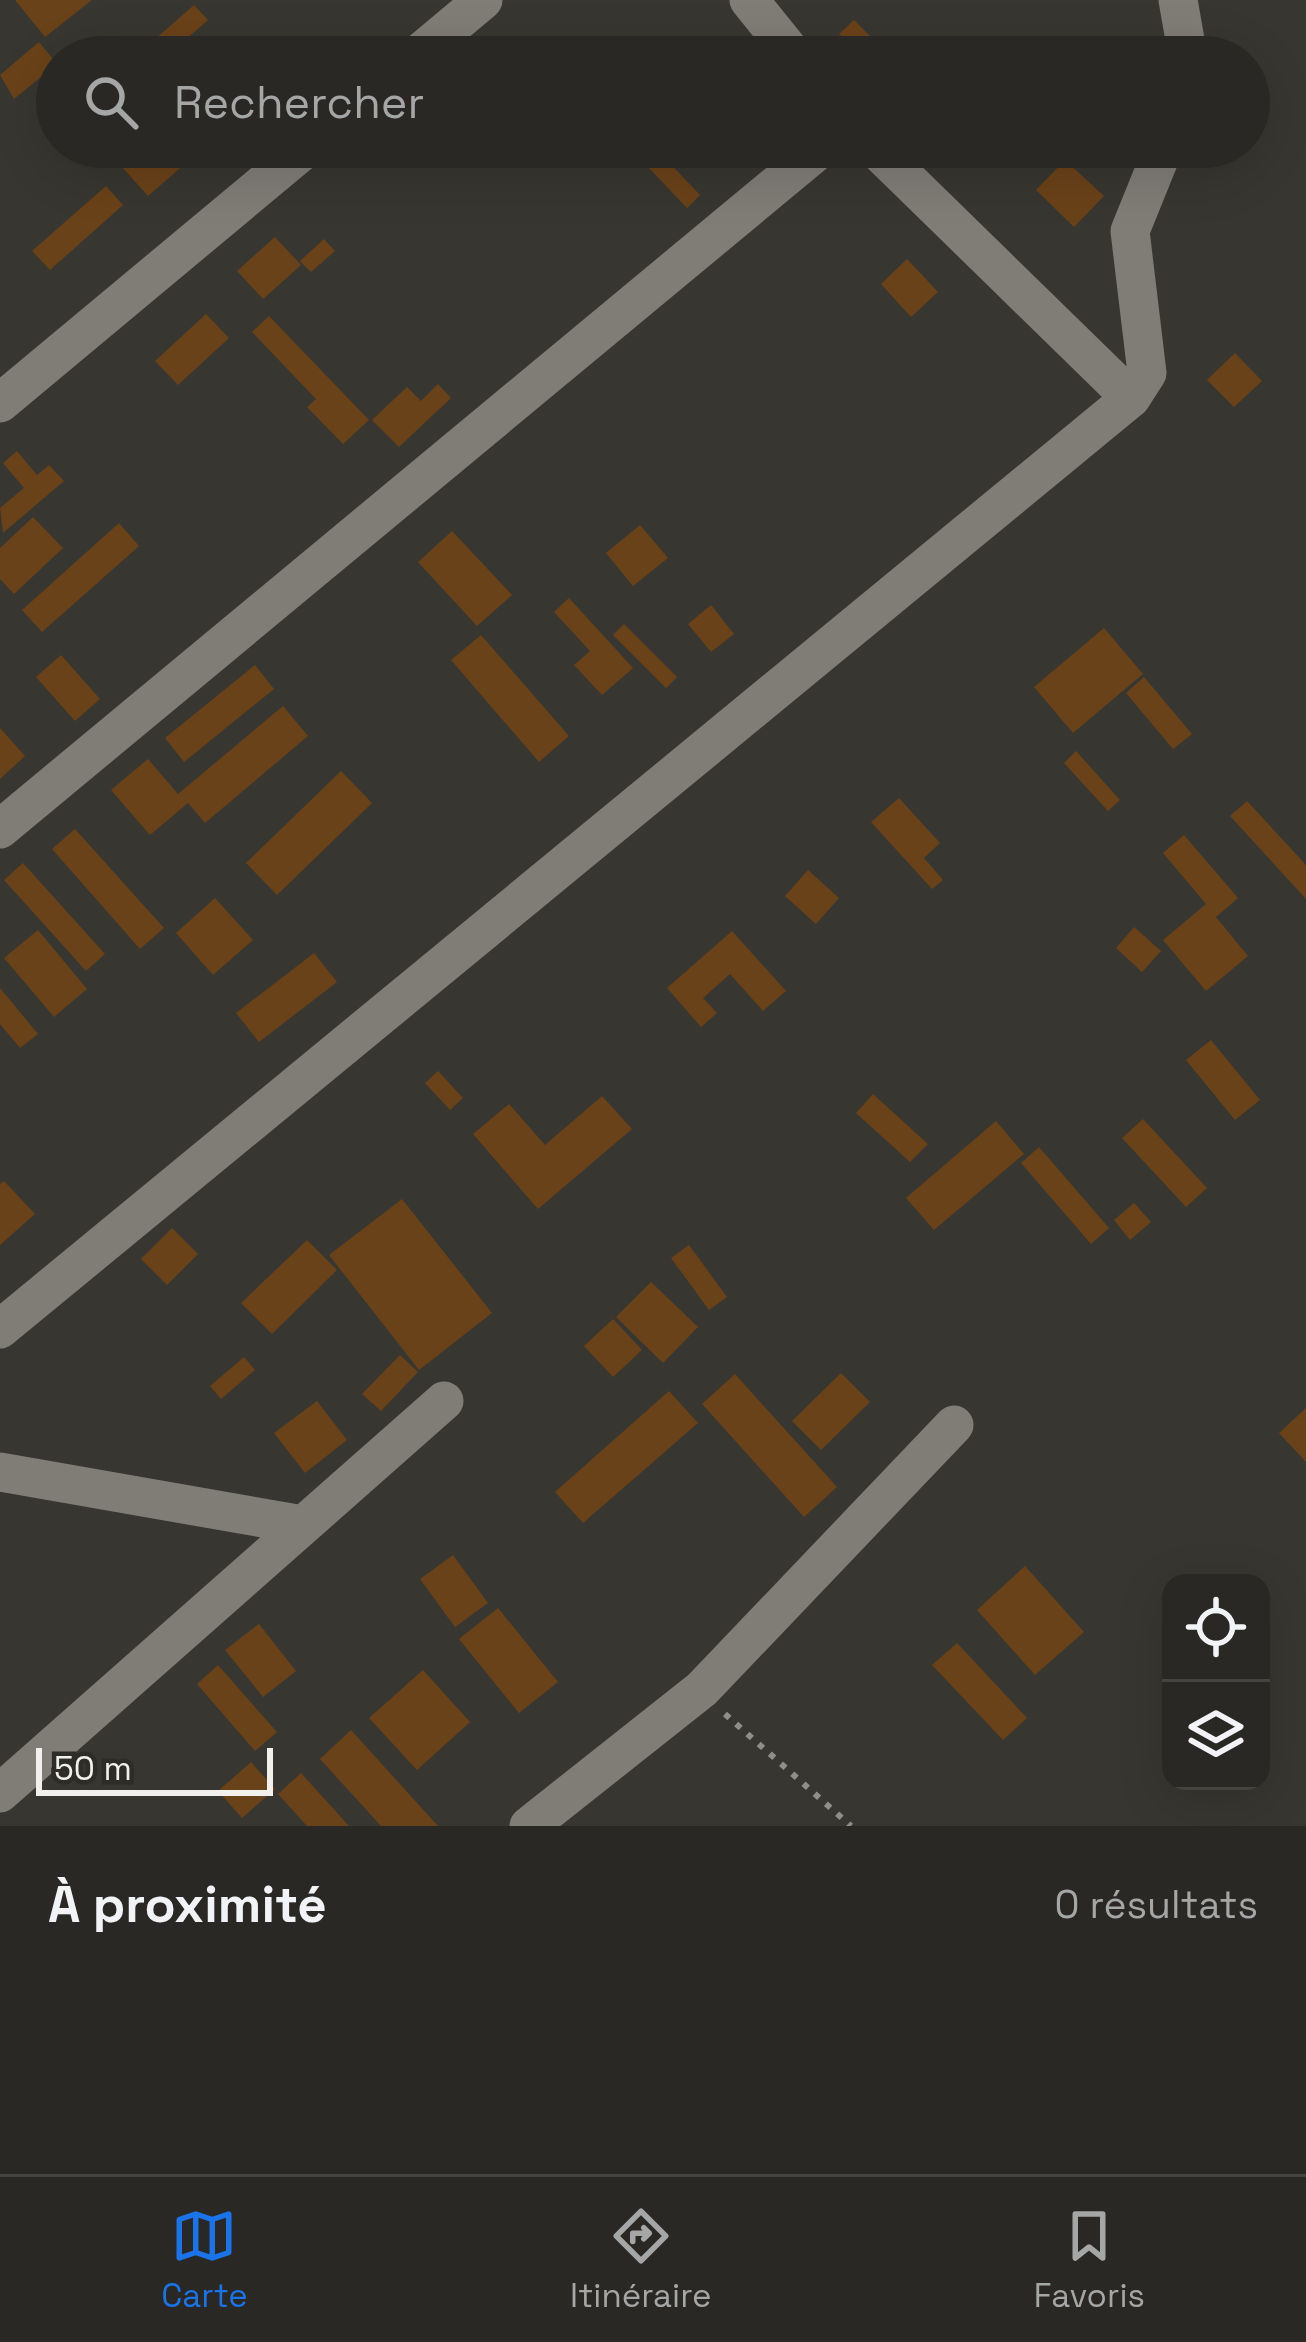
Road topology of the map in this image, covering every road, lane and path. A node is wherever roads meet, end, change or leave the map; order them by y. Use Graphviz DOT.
graph roads {
  1 [pos="483,0"];
  2 [pos="748,0"];
  3 [pos="1178,0"];
  4 [pos="440,36"];
  5 [pos="778,36"];
  6 [pos="1184,36"];
  7 [pos="282,168"];
  8 [pos="797,168"];
  9 [pos="896,168"];
  10 [pos="1155,168"];
  11 [pos="1131,398"];
  12 [pos="0,403"];
  13 [pos="0,829"];
  14 [pos="0,1329"];
  15 [pos="443,1400"];
  16 [pos="954,1425"];
  17 [pos="0,1472"];
  18 [pos="303,1525"];
  19 [pos="702,1689"];
  20 [pos="0,1793"];
  21 [pos="529,1826"];
  22 [pos="851,1826"];
  1 -- 4 [label="street"];
  2 -- 5 [label="street"];
  3 -- 6 [label="street"];
  7 -- 12 [label="street"];
  8 -- 13 [label="street"];
  9 -- 11 [label="street"];
  10 -- 11 [label="street"];
  11 -- 14 [label="street"];
  15 -- 18 [label="street"];
  16 -- 19 [label="street"];
  17 -- 18 [label="street"];
  18 -- 20 [label="street"];
  19 -- 21 [label="street"];
  19 -- 22 [label="path"];
}
